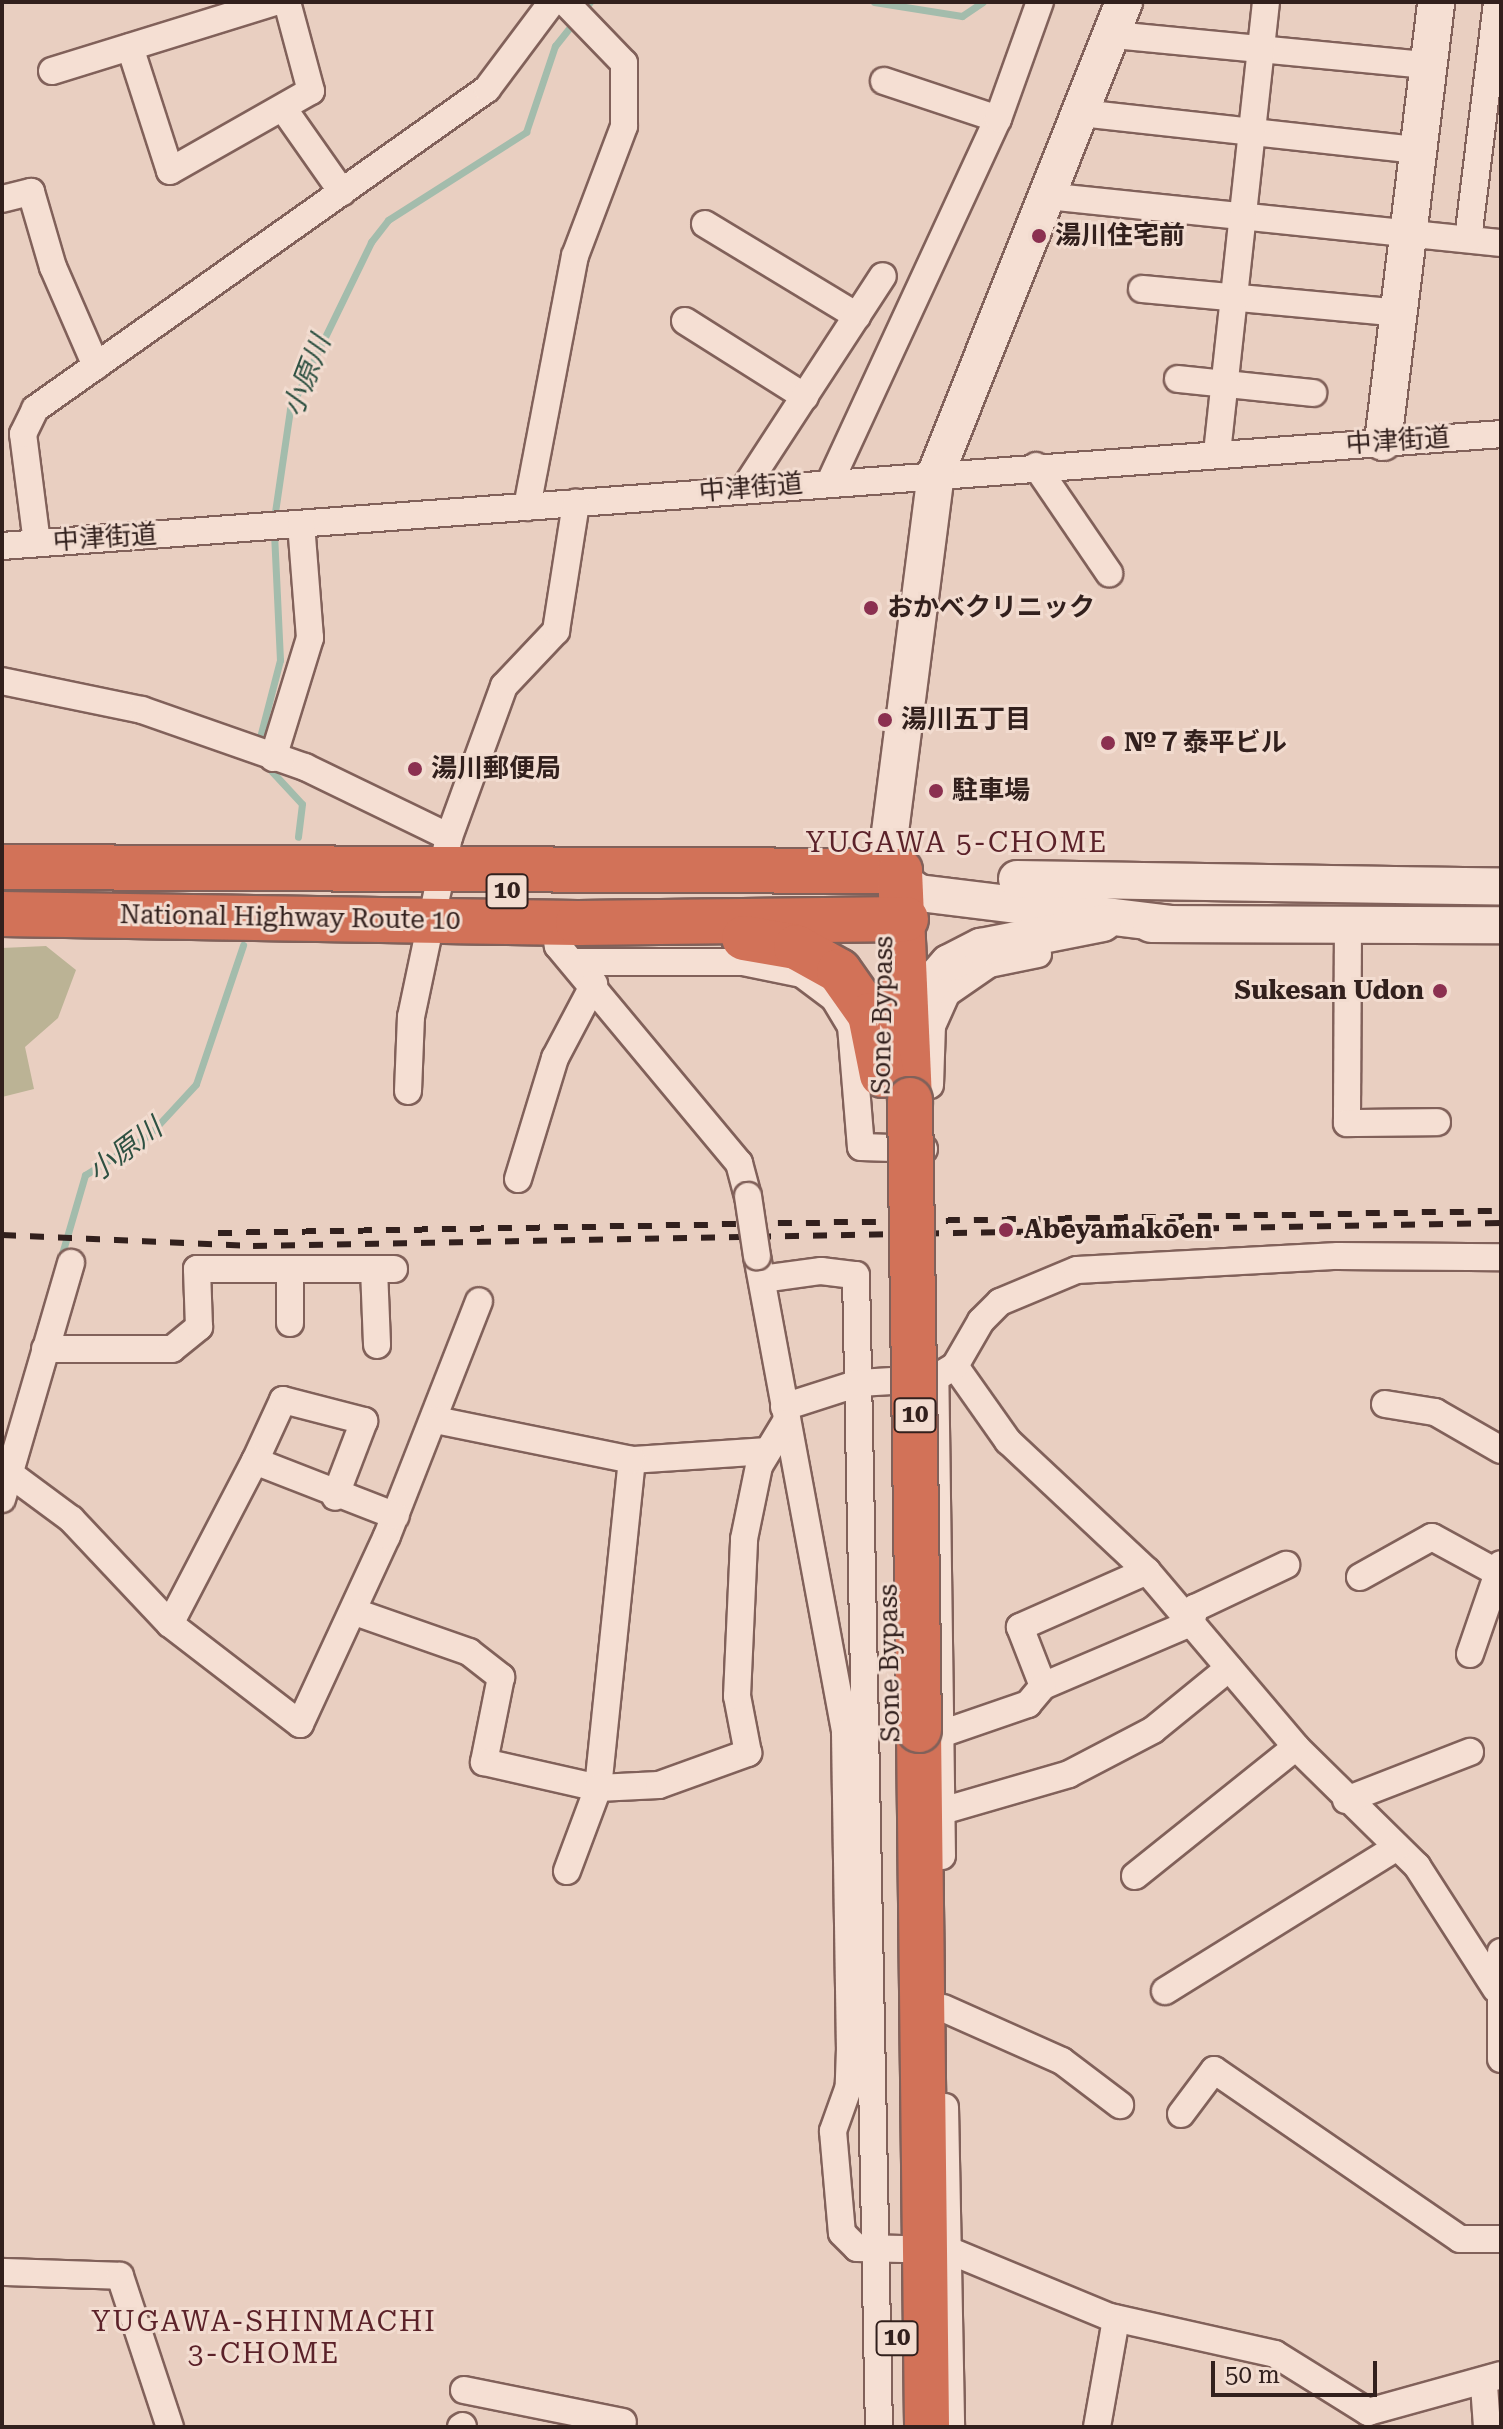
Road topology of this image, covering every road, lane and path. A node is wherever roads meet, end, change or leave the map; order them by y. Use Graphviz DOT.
graph roads {
  1 [pos="275,2"];
  2 [pos="287,2"];
  3 [pos="552,2"];
  4 [pos="565,2"];
  5 [pos="1040,2"];
  6 [pos="1266,2"];
  7 [pos="1436,2"];
  8 [pos="1497,2"];
  9 [pos="1119,18"];
  10 [pos="130,47"];
  11 [pos="1261,47"];
  12 [pos="1427,65"];
  13 [pos="52,71"];
  14 [pos="884,81"];
  15 [pos="283,108"];
  16 [pos="1081,113"];
  17 [pos="998,119"];
  18 [pos="1251,132"];
  19 [pos="1415,150"];
  20 [pos="342,192"];
  21 [pos="1046,196"];
  22 [pos="2,199"];
  23 [pos="1243,216"];
  24 [pos="705,224"];
  25 [pos="1410,233"];
  26 [pos="1468,239"];
  27 [pos="1501,243"];
  28 [pos="883,276"];
  29 [pos="1142,289"];
  30 [pos="1233,297"];
  31 [pos="1399,313"];
  32 [pos="857,316"];
  33 [pos="685,321"];
  34 [pos="96,366"];
  35 [pos="1178,379"];
  36 [pos="1224,381"];
  37 [pos="1313,393"];
  38 [pos="805,397"];
  39 [pos="1501,434"];
  40 [pos="1383,442"];
  41 [pos="1217,453"];
  42 [pos="1036,466"];
  43 [pos="936,473"];
  44 [pos="830,482"];
  45 [pos="744,489"];
  46 [pos="576,503"];
  47 [pos="527,507"];
  48 [pos="295,524"];
  49 [pos="37,543"];
  50 [pos="2,546"];
  51 [pos="1109,573"];
  52 [pos="2,681"];
  53 [pos="273,758"];
  54 [pos="2,867"];
  55 [pos="439,879"];
  56 [pos="1501,887"];
  57 [pos="893,894"];
  58 [pos="2,914"];
  59 [pos="1103,923"];
  60 [pos="1159,924"];
  61 [pos="1348,924"];
  62 [pos="1501,925"];
  63 [pos="570,936"];
  64 [pos="594,984"];
  65 [pos="896,1087"];
  66 [pos="408,1091"];
  67 [pos="1437,1122"];
  68 [pos="518,1179"];
  69 [pos="1501,1257"];
  70 [pos="71,1263"];
  71 [pos="760,1267"];
  72 [pos="290,1269"];
  73 [pos="479,1301"];
  74 [pos="290,1323"];
  75 [pos="377,1345"];
  76 [pos="45,1349"];
  77 [pos="945,1372"];
  78 [pos="859,1383"];
  79 [pos="1385,1404"];
  80 [pos="785,1415"];
  81 [pos="436,1420"];
  82 [pos="1501,1450"];
  83 [pos="766,1451"];
  84 [pos="632,1460"];
  85 [pos="255,1461"];
  86 [pos="7,1470"];
  87 [pos="335,1497"];
  88 [pos="2,1499"];
  89 [pos="396,1516"];
  90 [pos="1286,1565"];
  91 [pos="1499,1569"];
  92 [pos="1147,1571"];
  93 [pos="1360,1577"];
  94 [pos="355,1612"];
  95 [pos="1191,1623"];
  96 [pos="170,1624"];
  97 [pos="1470,1654"];
  98 [pos="1229,1668"];
  99 [pos="1043,1686"];
  100 [pos="918,1731"];
  101 [pos="1296,1747"];
  102 [pos="1470,1752"];
  103 [pos="598,1788"];
  104 [pos="1346,1800"];
  105 [pos="942,1811"];
  106 [pos="1396,1848"];
  107 [pos="567,1871"];
  108 [pos="1135,1876"];
  109 [pos="1501,1952"];
  110 [pos="1496,1989"];
  111 [pos="1165,1991"];
  112 [pos="943,2008"];
  113 [pos="1501,2059"];
  114 [pos="1120,2105"];
  115 [pos="1181,2114"];
  116 [pos="1501,2239"];
  117 [pos="911,2249"];
  118 [pos="2,2272"];
  119 [pos="1116,2319"];
  120 [pos="1492,2380"];
  121 [pos="464,2390"];
  122 [pos="623,2422"];
  123 [pos="170,2427"];
  124 [pos="879,2427"];
  125 [pos="898,2427"];
  126 [pos="927,2427"];
  127 [pos="951,2427"];
  128 [pos="1097,2427"];
  129 [pos="1487,2427"];
  1 -- 10 [label="street"];
  2 -- 15 [label="street"];
  3 -- 20 [label="street"];
  4 -- 47 [label="street"];
  5 -- 17 [label="street"];
  6 -- 11 [label="street"];
  7 -- 12 [label="street"];
  8 -- 26 [label="street"];
  9 -- 11 [label="street"];
  9 -- 16 [label="street"];
  10 -- 13 [label="street"];
  10 -- 15 [label="street"];
  11 -- 12 [label="street"];
  11 -- 18 [label="street"];
  12 -- 19 [label="street"];
  14 -- 17 [label="street"];
  15 -- 20 [label="street"];
  16 -- 18 [label="street"];
  16 -- 21 [label="street"];
  17 -- 44 [label="street"];
  18 -- 19 [label="street"];
  18 -- 23 [label="street"];
  19 -- 25 [label="street"];
  20 -- 34 [label="street"];
  21 -- 23 [label="street"];
  21 -- 43 [label="street"];
  22 -- 34 [label="street"];
  23 -- 25 [label="street"];
  23 -- 30 [label="street"];
  24 -- 32 [label="street"];
  25 -- 26 [label="street"];
  25 -- 31 [label="street"];
  26 -- 27 [label="street"];
  28 -- 32 [label="street"];
  29 -- 30 [label="street"];
  30 -- 31 [label="street"];
  30 -- 36 [label="street"];
  31 -- 40 [label="street"];
  32 -- 38 [label="street"];
  33 -- 38 [label="street"];
  34 -- 49 [label="street"];
  35 -- 36 [label="street"];
  36 -- 37 [label="street"];
  36 -- 41 [label="street"];
  38 -- 45 [label="street"];
  39 -- 40 [label="street, 中津街道"];
  40 -- 41 [label="street, 中津街道"];
  41 -- 42 [label="street, 中津街道"];
  42 -- 43 [label="street, 中津街道"];
  42 -- 51 [label="street"];
  43 -- 44 [label="street, 中津街道"];
  43 -- 57 [label="street"];
  44 -- 45 [label="street, 中津街道"];
  45 -- 46 [label="street, 中津街道"];
  46 -- 47 [label="street, 中津街道"];
  46 -- 55 [label="street"];
  47 -- 48 [label="street, 中津街道"];
  48 -- 49 [label="street, 中津街道"];
  48 -- 53 [label="street"];
  49 -- 50 [label="street, 中津街道"];
  52 -- 53 [label="street"];
  53 -- 55 [label="street"];
  54 -- 55 [label="highway, National Highway Route 10 / 10"];
  55 -- 57 [label="highway, National Highway Route 10 / 10"];
  55 -- 58 [label="highway, National Highway Route 10 / 10"];
  55 -- 63 [label="highway, National Highway Route 10 / 10"];
  55 -- 66 [label="street"];
  56 -- 57 [label="street"];
  57 -- 59 [label="street"];
  57 -- 60 [label="street"];
  57 -- 63 [label="highway, 10"];
  57 -- 65 [label="highway, Sone Bypass / 10"];
  59 -- 60 [label="street"];
  59 -- 65 [label="street"];
  60 -- 61 [label="street"];
  60 -- 63 [label="street"];
  61 -- 62 [label="street"];
  61 -- 67 [label="street"];
  63 -- 64 [label="street"];
  63 -- 65 [label="highway"];
  64 -- 68 [label="street"];
  64 -- 71 [label="street, bridge"];
  65 -- 100 [label="highway, Sone Bypass / 10"];
  69 -- 77 [label="street"];
  70 -- 76 [label="street"];
  71 -- 78 [label="street"];
  71 -- 80 [label="street"];
  72 -- 74 [label="street"];
  72 -- 75 [label="street"];
  72 -- 76 [label="street"];
  73 -- 81 [label="street"];
  76 -- 86 [label="street"];
  77 -- 78 [label="street"];
  77 -- 92 [label="street"];
  77 -- 100 [label="street"];
  78 -- 80 [label="street"];
  78 -- 117 [label="street"];
  79 -- 82 [label="street"];
  80 -- 83 [label="street"];
  80 -- 117 [label="street"];
  81 -- 84 [label="street"];
  81 -- 89 [label="street"];
  83 -- 84 [label="street"];
  83 -- 103 [label="street"];
  84 -- 103 [label="street"];
  85 -- 87 [label="street"];
  85 -- 87 [label="street"];
  85 -- 96 [label="street"];
  86 -- 88 [label="street"];
  86 -- 96 [label="street"];
  87 -- 89 [label="street"];
  89 -- 94 [label="street"];
  90 -- 95 [label="street"];
  91 -- 93 [label="street"];
  91 -- 97 [label="street"];
  92 -- 95 [label="street"];
  92 -- 99 [label="street"];
  94 -- 96 [label="street"];
  94 -- 103 [label="street"];
  95 -- 98 [label="street"];
  95 -- 99 [label="street"];
  98 -- 101 [label="street"];
  98 -- 105 [label="street"];
  99 -- 100 [label="street"];
  100 -- 105 [label="street"];
  100 -- 117 [label="highway, Sone Bypass / 10"];
  101 -- 104 [label="street"];
  101 -- 108 [label="street"];
  102 -- 104 [label="street"];
  103 -- 107 [label="street"];
  104 -- 106 [label="street"];
  105 -- 112 [label="street"];
  106 -- 110 [label="street"];
  106 -- 111 [label="street"];
  109 -- 110 [label="street"];
  110 -- 113 [label="street"];
  112 -- 114 [label="street"];
  112 -- 117 [label="street"];
  115 -- 116 [label="street"];
  117 -- 119 [label="street"];
  117 -- 124 [label="street"];
  117 -- 125 [label="highway, Sone Bypass / 10"];
  117 -- 126 [label="highway, Sone Bypass / 10"];
  117 -- 127 [label="street"];
  118 -- 123 [label="street"];
  119 -- 120 [label="street"];
  119 -- 128 [label="street"];
  120 -- 129 [label="street"];
  121 -- 122 [label="street"];
}
